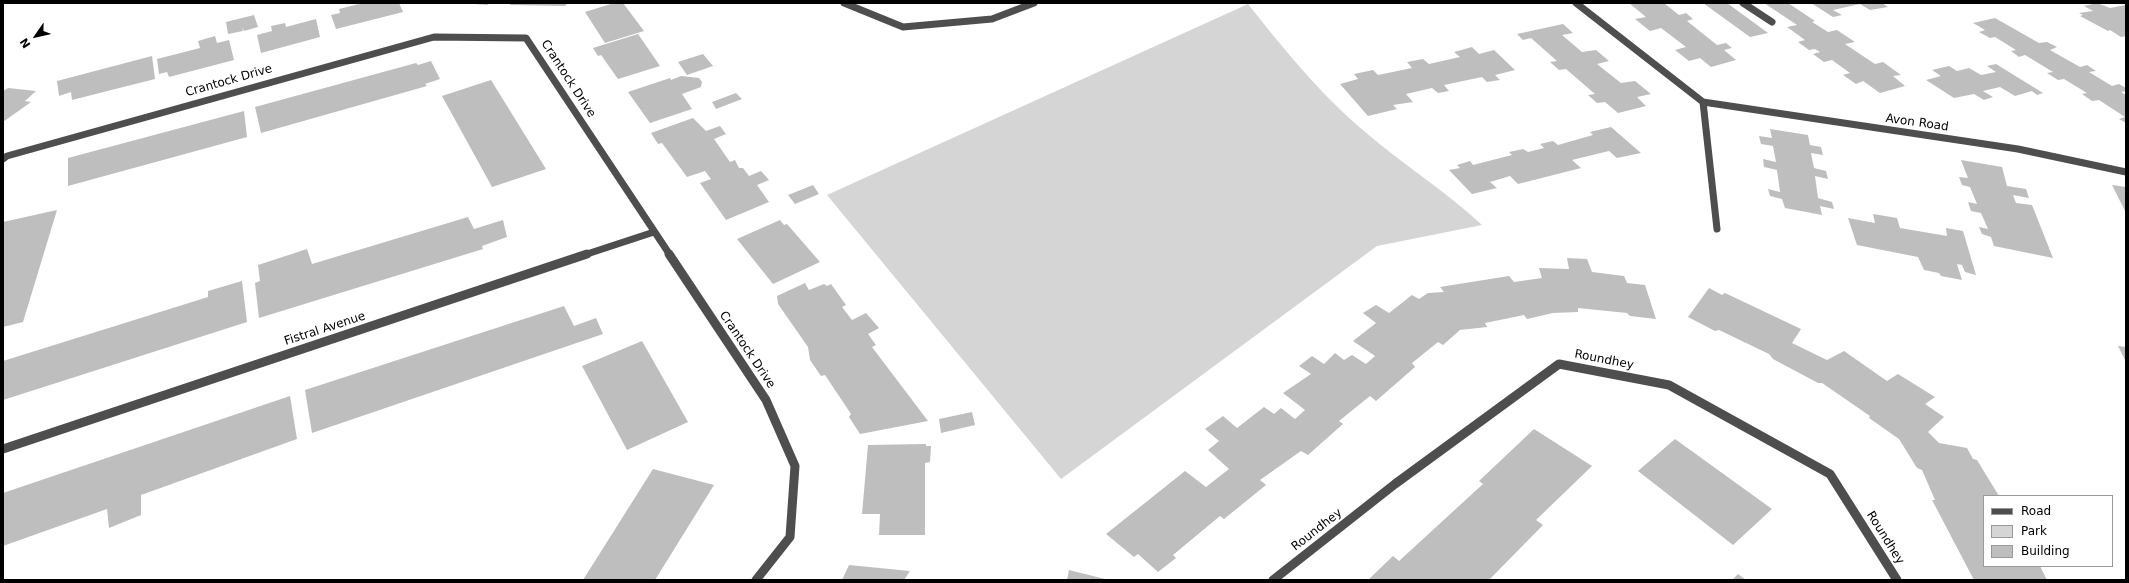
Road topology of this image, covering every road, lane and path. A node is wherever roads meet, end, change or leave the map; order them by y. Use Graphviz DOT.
graph roads {
  1 [pos="844,3"];
  2 [pos="1034,3"];
  3 [pos="1576,3"];
  4 [pos="1743,3"];
  5 [pos="1772,22"];
  6 [pos="1703,102"];
  7 [pos="3,159"];
  8 [pos="2126,172"];
  9 [pos="1717,229"];
  10 [pos="654,232"];
  11 [pos="3,449"];
  12 [pos="756,580"];
  13 [pos="1273,580"];
  14 [pos="1897,580"];
  1 -- 2 [label="street"];
  3 -- 6 [label="street, Avon Road"];
  4 -- 5 [label="street"];
  6 -- 8 [label="street, Avon Road"];
  6 -- 9 [label="street"];
  7 -- 10 [label="street, Crantock Drive"];
  10 -- 11 [label="street, Fistral Avenue"];
  10 -- 12 [label="street, Crantock Drive"];
  13 -- 14 [label="street, Roundhey"];
}
